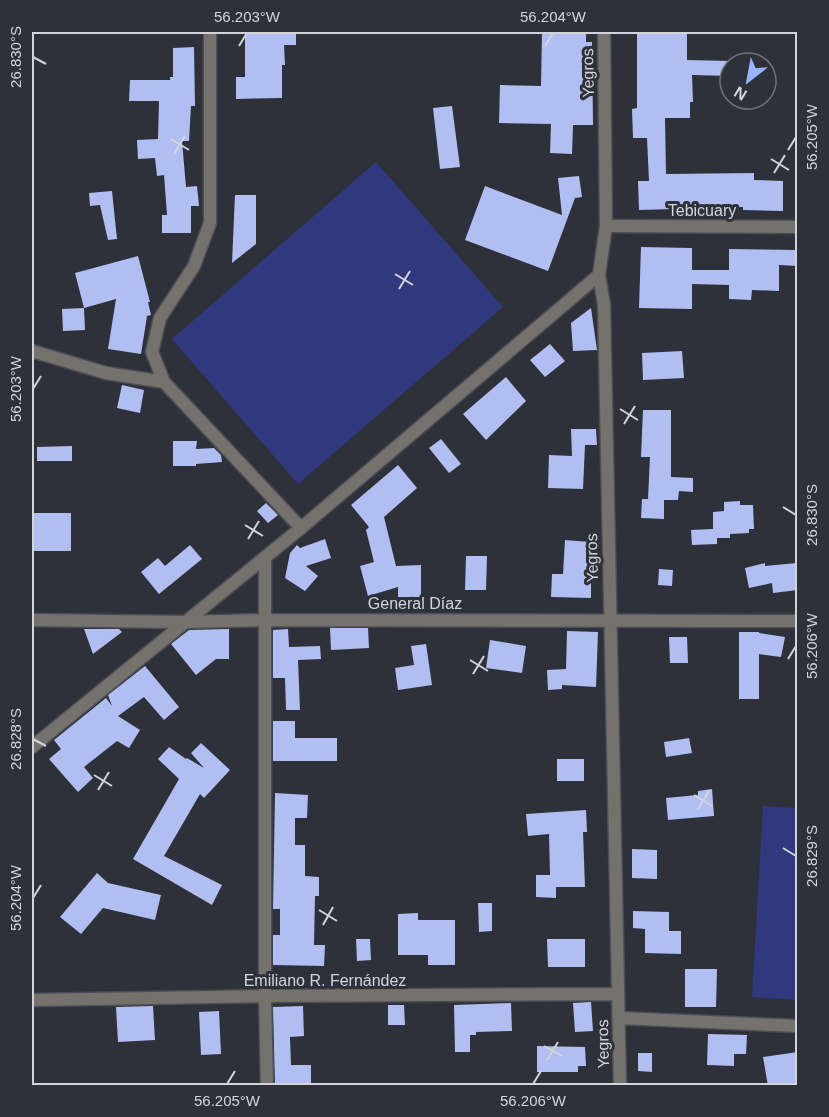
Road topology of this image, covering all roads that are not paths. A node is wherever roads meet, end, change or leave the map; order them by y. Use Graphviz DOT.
graph roads {
  1 [pos="210,32"];
  2 [pos="604,32"];
  3 [pos="606,226"];
  4 [pos="798,227"];
  5 [pos="599,275"];
  6 [pos="32,351"];
  7 [pos="164,382"];
  8 [pos="301,528"];
  9 [pos="265,557"];
  10 [pos="32,620"];
  11 [pos="266,620"];
  12 [pos="610,621"];
  13 [pos="798,621"];
  14 [pos="184,622"];
  15 [pos="32,747"];
  16 [pos="618,994"];
  17 [pos="265,996"];
  18 [pos="32,1000"];
  19 [pos="620,1018"];
  20 [pos="798,1026"];
  21 [pos="267,1086"];
  22 [pos="620,1086"];
  1 -- 7 [label="street"];
  2 -- 3 [label="street, Yegros"];
  3 -- 4 [label="street, Tebicuary"];
  3 -- 5 [label="street, Yegros"];
  5 -- 8 [label="street"];
  5 -- 12 [label="street, Yegros"];
  6 -- 7 [label="street"];
  7 -- 8 [label="street"];
  8 -- 9 [label="street"];
  9 -- 11 [label="street"];
  9 -- 14 [label="street"];
  10 -- 14 [label="street, General Díaz"];
  11 -- 12 [label="street, General Díaz"];
  11 -- 14 [label="street, General Díaz"];
  11 -- 17 [label="street"];
  12 -- 13 [label="street, General Díaz"];
  12 -- 16 [label="street, Yegros"];
  14 -- 15 [label="street"];
  16 -- 17 [label="street, Emiliano R. Fernández"];
  16 -- 19 [label="street, Yegros"];
  17 -- 18 [label="street, Emiliano R. Fernández"];
  17 -- 21 [label="street"];
  19 -- 20 [label="street"];
  19 -- 22 [label="street, Yegros"];
}
